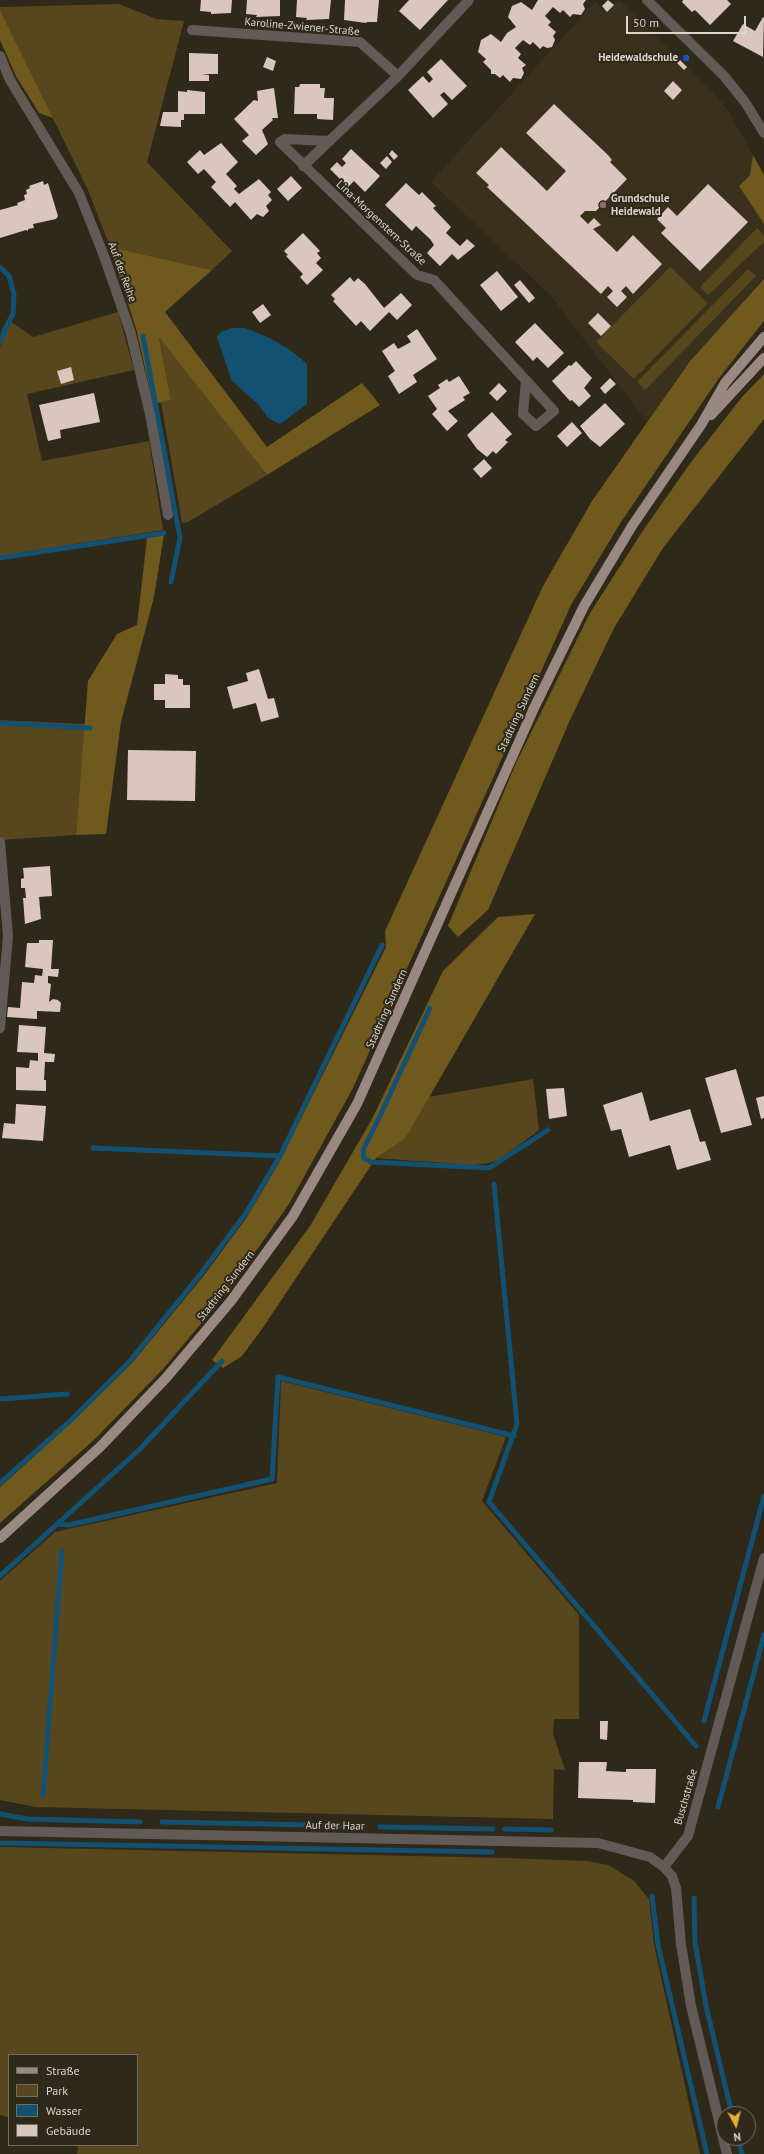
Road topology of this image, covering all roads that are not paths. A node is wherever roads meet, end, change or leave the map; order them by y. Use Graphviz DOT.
graph roads {
  1 [pos="469,0"];
  2 [pos="647,0"];
  3 [pos="192,30"];
  4 [pos="0,56"];
  5 [pos="398,76"];
  6 [pos="764,133"];
  7 [pos="330,141"];
  8 [pos="303,166"];
  9 [pos="764,337"];
  10 [pos="764,358"];
  11 [pos="526,380"];
  12 [pos="701,425"];
  13 [pos="168,515"];
  14 [pos="0,842"];
  15 [pos="0,1028"];
  16 [pos="0,1538"];
  17 [pos="764,1558"];
  18 [pos="0,1831"];
  19 [pos="664,1867"];
  20 [pos="727,2154"];
  1 -- 5 [label="street"];
  2 -- 6 [label="street"];
  3 -- 5 [label="street, Karoline-Zwiener-Straße"];
  4 -- 13 [label="street, Auf der Reihe"];
  5 -- 7 [label="street"];
  7 -- 8 [label="street"];
  7 -- 8 [label="street, Lina-Morgenstern-Straße"];
  8 -- 11 [label="street, Lina-Morgenstern-Straße"];
  9 -- 12 [label="main road, Stadtring Sundern"];
  10 -- 12 [label="main road, Stadtring Sundern"];
  12 -- 16 [label="main road, Stadtring Sundern"];
  14 -- 15 [label="street"];
  17 -- 19 [label="street, Buschstraße"];
  18 -- 19 [label="street, Auf der Haar"];
  19 -- 20 [label="street"];
}
